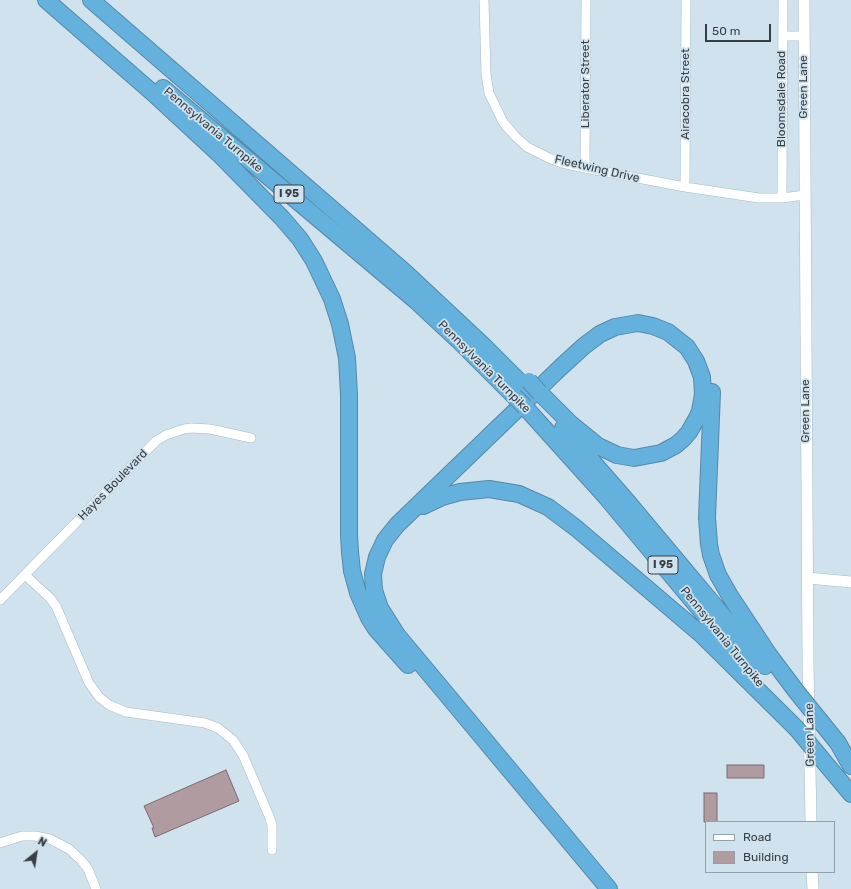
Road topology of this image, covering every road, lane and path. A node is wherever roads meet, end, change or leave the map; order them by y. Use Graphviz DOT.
graph roads {
  1 [pos="46,0"];
  2 [pos="58,0"];
  3 [pos="91,0"];
  4 [pos="484,0"];
  5 [pos="586,0"];
  6 [pos="686,0"];
  7 [pos="783,0"];
  8 [pos="804,0"];
  9 [pos="783,36"];
  10 [pos="804,36"];
  11 [pos="585,168"];
  12 [pos="685,188"];
  13 [pos="805,195"];
  14 [pos="782,198"];
  15 [pos="527,394"];
  16 [pos="251,438"];
  17 [pos="408,515"];
  18 [pos="25,574"];
  19 [pos="808,578"];
  20 [pos="851,582"];
  21 [pos="0,600"];
  22 [pos="404,660"];
  23 [pos="796,697"];
  24 [pos="796,728"];
  25 [pos="851,767"];
  26 [pos="851,794"];
  27 [pos="811,821"];
  28 [pos="0,843"];
  29 [pos="272,850"];
  30 [pos="812,873"];
  31 [pos="96,889"];
  32 [pos="599,889"];
  33 [pos="609,889"];
  34 [pos="813,889"];
  1 -- 22 [label="highway"];
  2 -- 15 [label="highway, Pennsylvania Turnpike / I 95"];
  3 -- 15 [label="highway, Pennsylvania Turnpike / I 95"];
  4 -- 11 [label="street, Fleetwing Drive"];
  5 -- 11 [label="street, Liberator Street"];
  6 -- 12 [label="street, Airacobra Street"];
  7 -- 9 [label="street, Bloomsdale Road"];
  8 -- 10 [label="street, Green Lane"];
  9 -- 10 [label="street"];
  9 -- 14 [label="street, Bloomsdale Road"];
  10 -- 13 [label="street, Green Lane"];
  11 -- 12 [label="street, Fleetwing Drive"];
  12 -- 14 [label="street, Fleetwing Drive"];
  13 -- 14 [label="street, Fleetwing Drive"];
  13 -- 19 [label="street, Green Lane"];
  15 -- 17 [label="highway"];
  15 -- 23 [label="highway, Pennsylvania Turnpike / I 95"];
  15 -- 24 [label="highway, Pennsylvania Turnpike / I 95"];
  16 -- 18 [label="street, Hayes Boulevard"];
  17 -- 24 [label="highway"];
  17 -- 33 [label="highway"];
  18 -- 21 [label="street, Hayes Boulevard"];
  18 -- 29 [label="street"];
  19 -- 20 [label="street"];
  19 -- 27 [label="street, Green Lane"];
  22 -- 23 [label="highway"];
  22 -- 32 [label="highway"];
  23 -- 25 [label="highway, Pennsylvania Turnpike / I 95"];
  24 -- 26 [label="highway, Pennsylvania Turnpike / I 95, bridge"];
  28 -- 31 [label="street"];
  30 -- 34 [label="street"];
}
